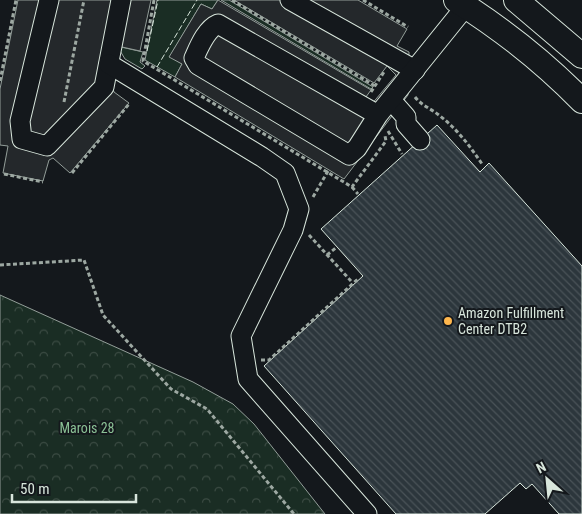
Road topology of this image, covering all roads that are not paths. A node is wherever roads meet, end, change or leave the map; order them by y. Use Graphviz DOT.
graph roads {
  1 [pos="49,0"];
  2 [pos="121,0"];
  3 [pos="290,0"];
  4 [pos="516,0"];
  5 [pos="461,3"];
  6 [pos="582,56"];
  7 [pos="108,64"];
  8 [pos="415,70"];
  9 [pos="391,100"];
  10 [pos="582,101"];
  11 [pos="382,122"];
  12 [pos="425,136"];
  13 [pos="367,514"];
  1 -- 7 [label="lane"];
  2 -- 7 [label="lane"];
  3 -- 8 [label="lane"];
  4 -- 6 [label="main road"];
  5 -- 8 [label="lane"];
  5 -- 10 [label="main road"];
  7 -- 13 [label="lane"];
  8 -- 9 [label="lane"];
  9 -- 11 [label="lane"];
  9 -- 12 [label="lane"];
  11 -- 11 [label="lane"];
}
